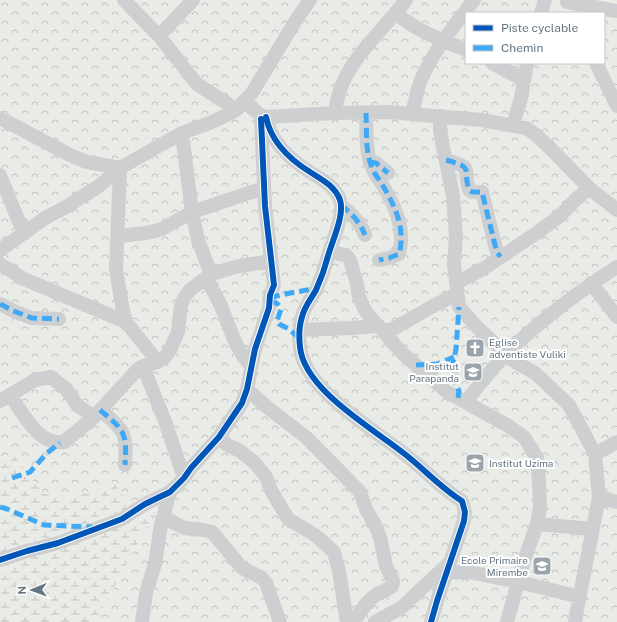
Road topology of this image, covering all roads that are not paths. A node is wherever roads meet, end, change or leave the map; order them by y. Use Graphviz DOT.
graph roads {
  1 [pos="124,0"];
  2 [pos="193,0"];
  3 [pos="310,0"];
  4 [pos="406,0"];
  5 [pos="474,0"];
  6 [pos="545,0"];
  7 [pos="569,5"];
  8 [pos="617,11"];
  9 [pos="541,12"];
  10 [pos="396,13"];
  11 [pos="159,36"];
  12 [pos="444,40"];
  13 [pos="465,50"];
  14 [pos="494,64"];
  15 [pos="528,64"];
  16 [pos="596,64"];
  17 [pos="524,80"];
  18 [pos="240,106"];
  19 [pos="617,106"];
  20 [pos="335,113"];
  21 [pos="366,113"];
  22 [pos="412,114"];
  23 [pos="263,116"];
  24 [pos="440,116"];
  25 [pos="0,118"];
  26 [pos="513,125"];
  27 [pos="182,134"];
  28 [pos="446,160"];
  29 [pos="370,162"];
  30 [pos="120,168"];
  31 [pos="388,173"];
  32 [pos="0,175"];
  33 [pos="264,188"];
  34 [pos="589,188"];
  35 [pos="341,205"];
  36 [pos="617,210"];
  37 [pos="192,212"];
  38 [pos="25,232"];
  39 [pos="365,235"];
  40 [pos="118,236"];
  41 [pos="0,250"];
  42 [pos="329,252"];
  43 [pos="500,257"];
  44 [pos="379,260"];
  45 [pos="272,261"];
  46 [pos="0,264"];
  47 [pos="617,267"];
  48 [pos="208,276"];
  49 [pos="591,283"];
  50 [pos="456,289"];
  51 [pos="0,304"];
  52 [pos="617,317"];
  53 [pos="58,319"];
  54 [pos="126,322"];
  55 [pos="381,329"];
  56 [pos="300,330"];
  57 [pos="506,354"];
  58 [pos="158,362"];
  59 [pos="143,366"];
  60 [pos="251,366"];
  61 [pos="247,388"];
  62 [pos="5,398"];
  63 [pos="465,402"];
  64 [pos="97,414"];
  65 [pos="219,437"];
  66 [pos="617,442"];
  67 [pos="595,454"];
  68 [pos="125,465"];
  69 [pos="184,478"];
  70 [pos="170,492"];
  71 [pos="599,497"];
  72 [pos="617,502"];
  73 [pos="163,517"];
  74 [pos="537,524"];
  75 [pos="592,529"];
  76 [pos="0,560"];
  77 [pos="449,567"];
  78 [pos="519,582"];
  79 [pos="580,597"];
  80 [pos="142,622"];
  81 [pos="280,622"];
  82 [pos="347,622"];
  83 [pos="354,622"];
  84 [pos="375,622"];
  85 [pos="431,622"];
  86 [pos="507,622"];
  87 [pos="575,622"];
  1 -- 11 [label="street"];
  2 -- 11 [label="street"];
  3 -- 18 [label="street"];
  4 -- 10 [label="street"];
  5 -- 12 [label="street"];
  6 -- 9 [label="street"];
  7 -- 8 [label="street"];
  10 -- 12 [label="street"];
  10 -- 20 [label="street"];
  11 -- 18 [label="street"];
  12 -- 13 [label="street"];
  12 -- 22 [label="street"];
  14 -- 17 [label="street"];
  15 -- 17 [label="street"];
  16 -- 19 [label="street"];
  17 -- 26 [label="street"];
  18 -- 23 [label="street"];
  18 -- 27 [label="street"];
  20 -- 21 [label="street"];
  20 -- 23 [label="street"];
  21 -- 22 [label="street"];
  21 -- 29 [label="street"];
  22 -- 24 [label="street"];
  23 -- 33 [label="street"];
  23 -- 35 [label="street"];
  24 -- 26 [label="street"];
  24 -- 28 [label="street"];
  25 -- 30 [label="street"];
  26 -- 34 [label="street"];
  27 -- 30 [label="street"];
  27 -- 37 [label="street"];
  28 -- 43 [label="street"];
  28 -- 50 [label="street"];
  29 -- 31 [label="street"];
  29 -- 44 [label="street"];
  30 -- 38 [label="street"];
  30 -- 40 [label="street"];
  32 -- 38 [label="street"];
  33 -- 37 [label="street"];
  33 -- 45 [label="street"];
  34 -- 36 [label="street"];
  34 -- 43 [label="street"];
  35 -- 39 [label="street"];
  35 -- 42 [label="street"];
  37 -- 40 [label="street"];
  37 -- 48 [label="street"];
  38 -- 41 [label="street"];
  40 -- 54 [label="street"];
  42 -- 55 [label="street"];
  42 -- 56 [label="street"];
  43 -- 50 [label="street"];
  45 -- 48 [label="street"];
  45 -- 60 [label="street"];
  46 -- 54 [label="street"];
  47 -- 49 [label="street"];
  48 -- 58 [label="street"];
  48 -- 60 [label="street"];
  49 -- 52 [label="street"];
  49 -- 57 [label="street"];
  50 -- 55 [label="street"];
  50 -- 57 [label="street"];
  51 -- 53 [label="street"];
  54 -- 58 [label="street"];
  55 -- 56 [label="street"];
  55 -- 63 [label="street"];
  56 -- 77 [label="street"];
  57 -- 63 [label="street"];
  57 -- 67 [label="street"];
  58 -- 59 [label="street"];
  59 -- 64 [label="street"];
  59 -- 69 [label="street"];
  60 -- 61 [label="street"];
  61 -- 65 [label="street"];
  61 -- 83 [label="street"];
  62 -- 64 [label="street"];
  62 -- 64 [label="street"];
  63 -- 74 [label="street"];
  64 -- 68 [label="street"];
  65 -- 69 [label="street"];
  65 -- 82 [label="street"];
  66 -- 67 [label="street"];
  67 -- 71 [label="street"];
  69 -- 70 [label="street"];
  70 -- 73 [label="street"];
  70 -- 76 [label="street"];
  71 -- 72 [label="street"];
  71 -- 75 [label="street"];
  73 -- 80 [label="street"];
  73 -- 81 [label="street"];
  74 -- 75 [label="street"];
  74 -- 78 [label="street"];
  75 -- 79 [label="street"];
  77 -- 78 [label="street"];
  77 -- 84 [label="street"];
  77 -- 85 [label="street"];
  78 -- 79 [label="street"];
  78 -- 86 [label="street"];
  79 -- 87 [label="street"];
}
